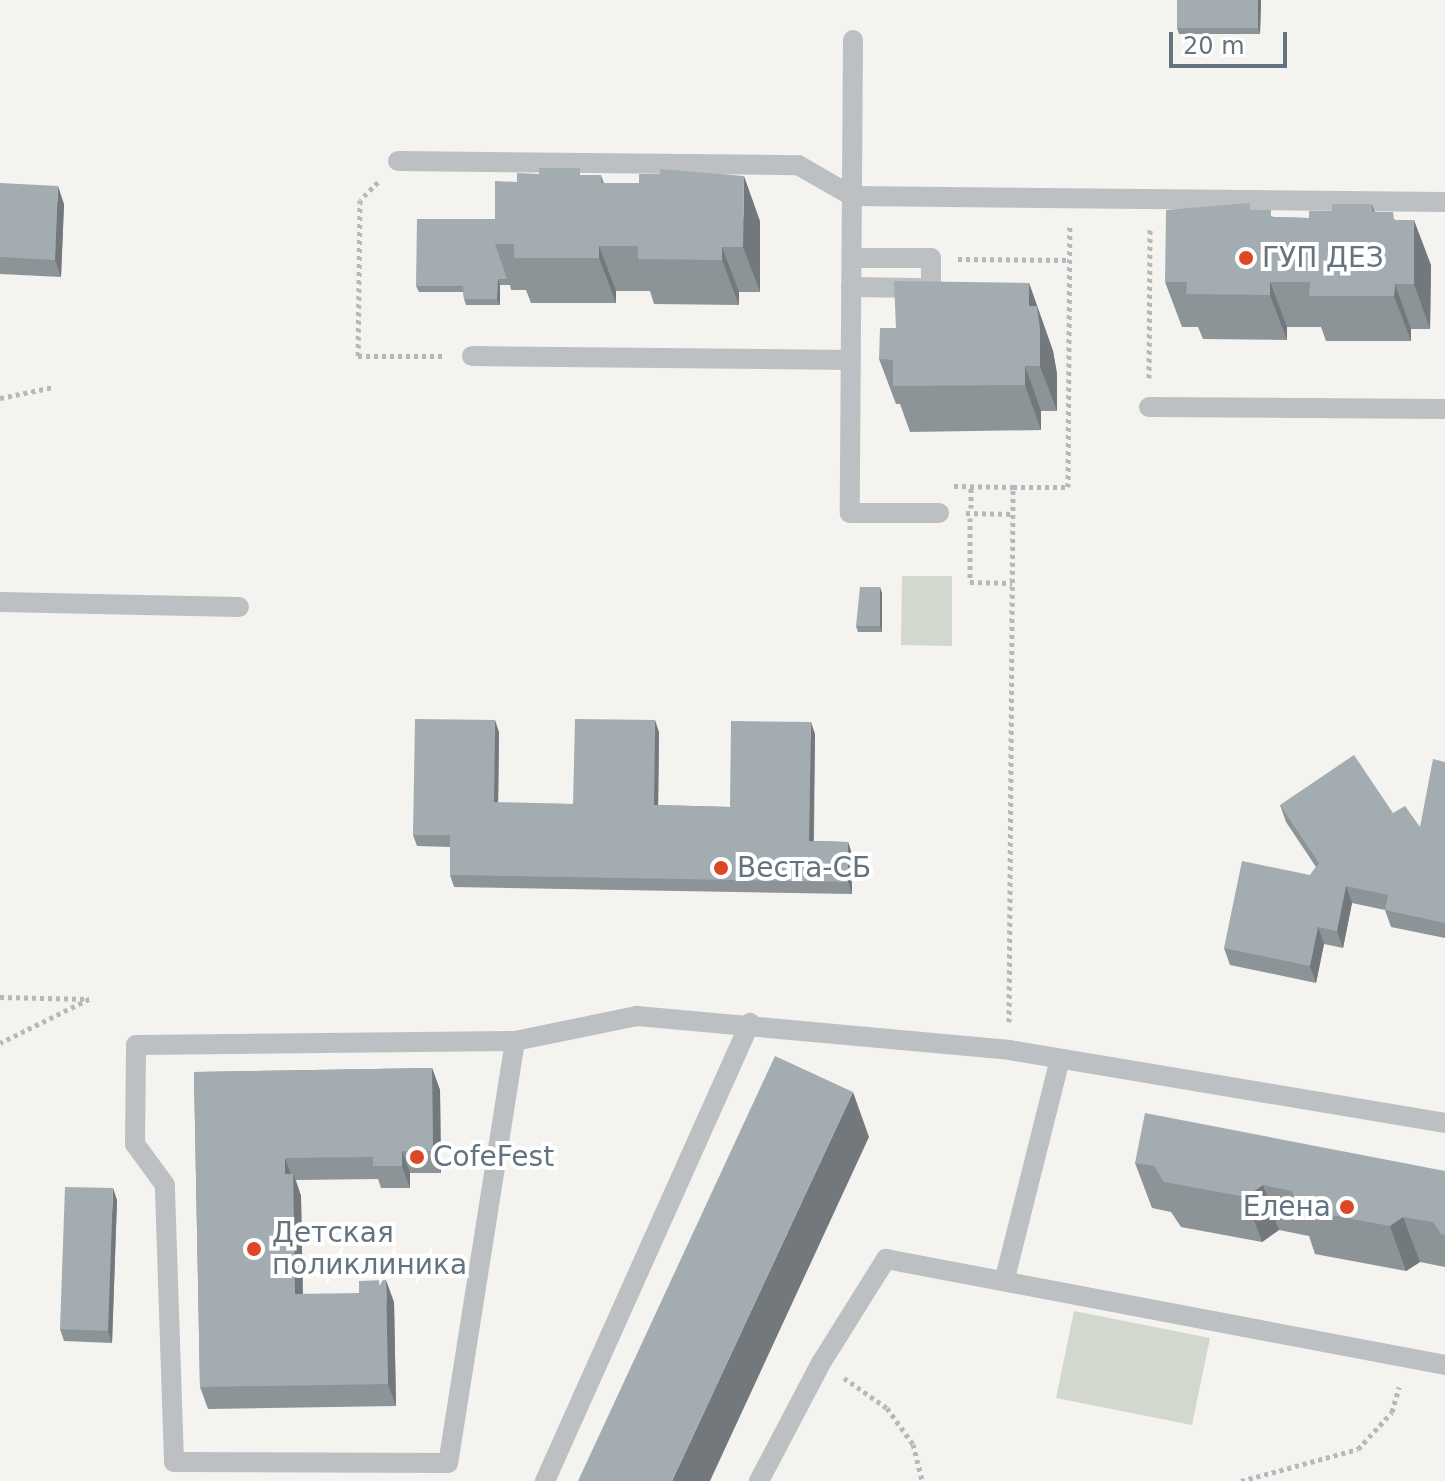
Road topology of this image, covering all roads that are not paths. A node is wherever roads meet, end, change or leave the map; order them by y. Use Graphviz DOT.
graph roads {
  1 [pos="853,40"];
  2 [pos="398,161"];
  3 [pos="852,196"];
  4 [pos="1445,202"];
  5 [pos="852,258"];
  6 [pos="851,287"];
  7 [pos="931,288"];
  8 [pos="931,314"];
  9 [pos="472,356"];
  10 [pos="851,360"];
  11 [pos="1149,407"];
  12 [pos="1445,409"];
  13 [pos="939,513"];
  14 [pos="0,602"];
  15 [pos="239,607"];
  16 [pos="750,1023"];
  17 [pos="515,1041"];
  18 [pos="1060,1059"];
  19 [pos="1445,1123"];
  20 [pos="1005,1278"];
  21 [pos="1445,1365"];
  22 [pos="545,1481"];
  23 [pos="759,1481"];
  1 -- 3 [label="lane"];
  2 -- 3 [label="lane"];
  3 -- 4 [label="lane"];
  3 -- 5 [label="lane"];
  5 -- 6 [label="lane"];
  5 -- 7 [label="lane"];
  6 -- 7 [label="lane"];
  6 -- 10 [label="lane"];
  7 -- 8 [label="lane"];
  9 -- 10 [label="lane"];
  10 -- 13 [label="lane"];
  11 -- 12 [label="lane"];
  14 -- 15 [label="lane"];
  16 -- 17 [label="lane"];
  16 -- 18 [label="lane"];
  16 -- 22 [label="lane"];
  17 -- 17 [label="lane"];
  18 -- 19 [label="lane"];
  18 -- 20 [label="lane"];
  20 -- 21 [label="lane"];
  20 -- 23 [label="lane"];
}
